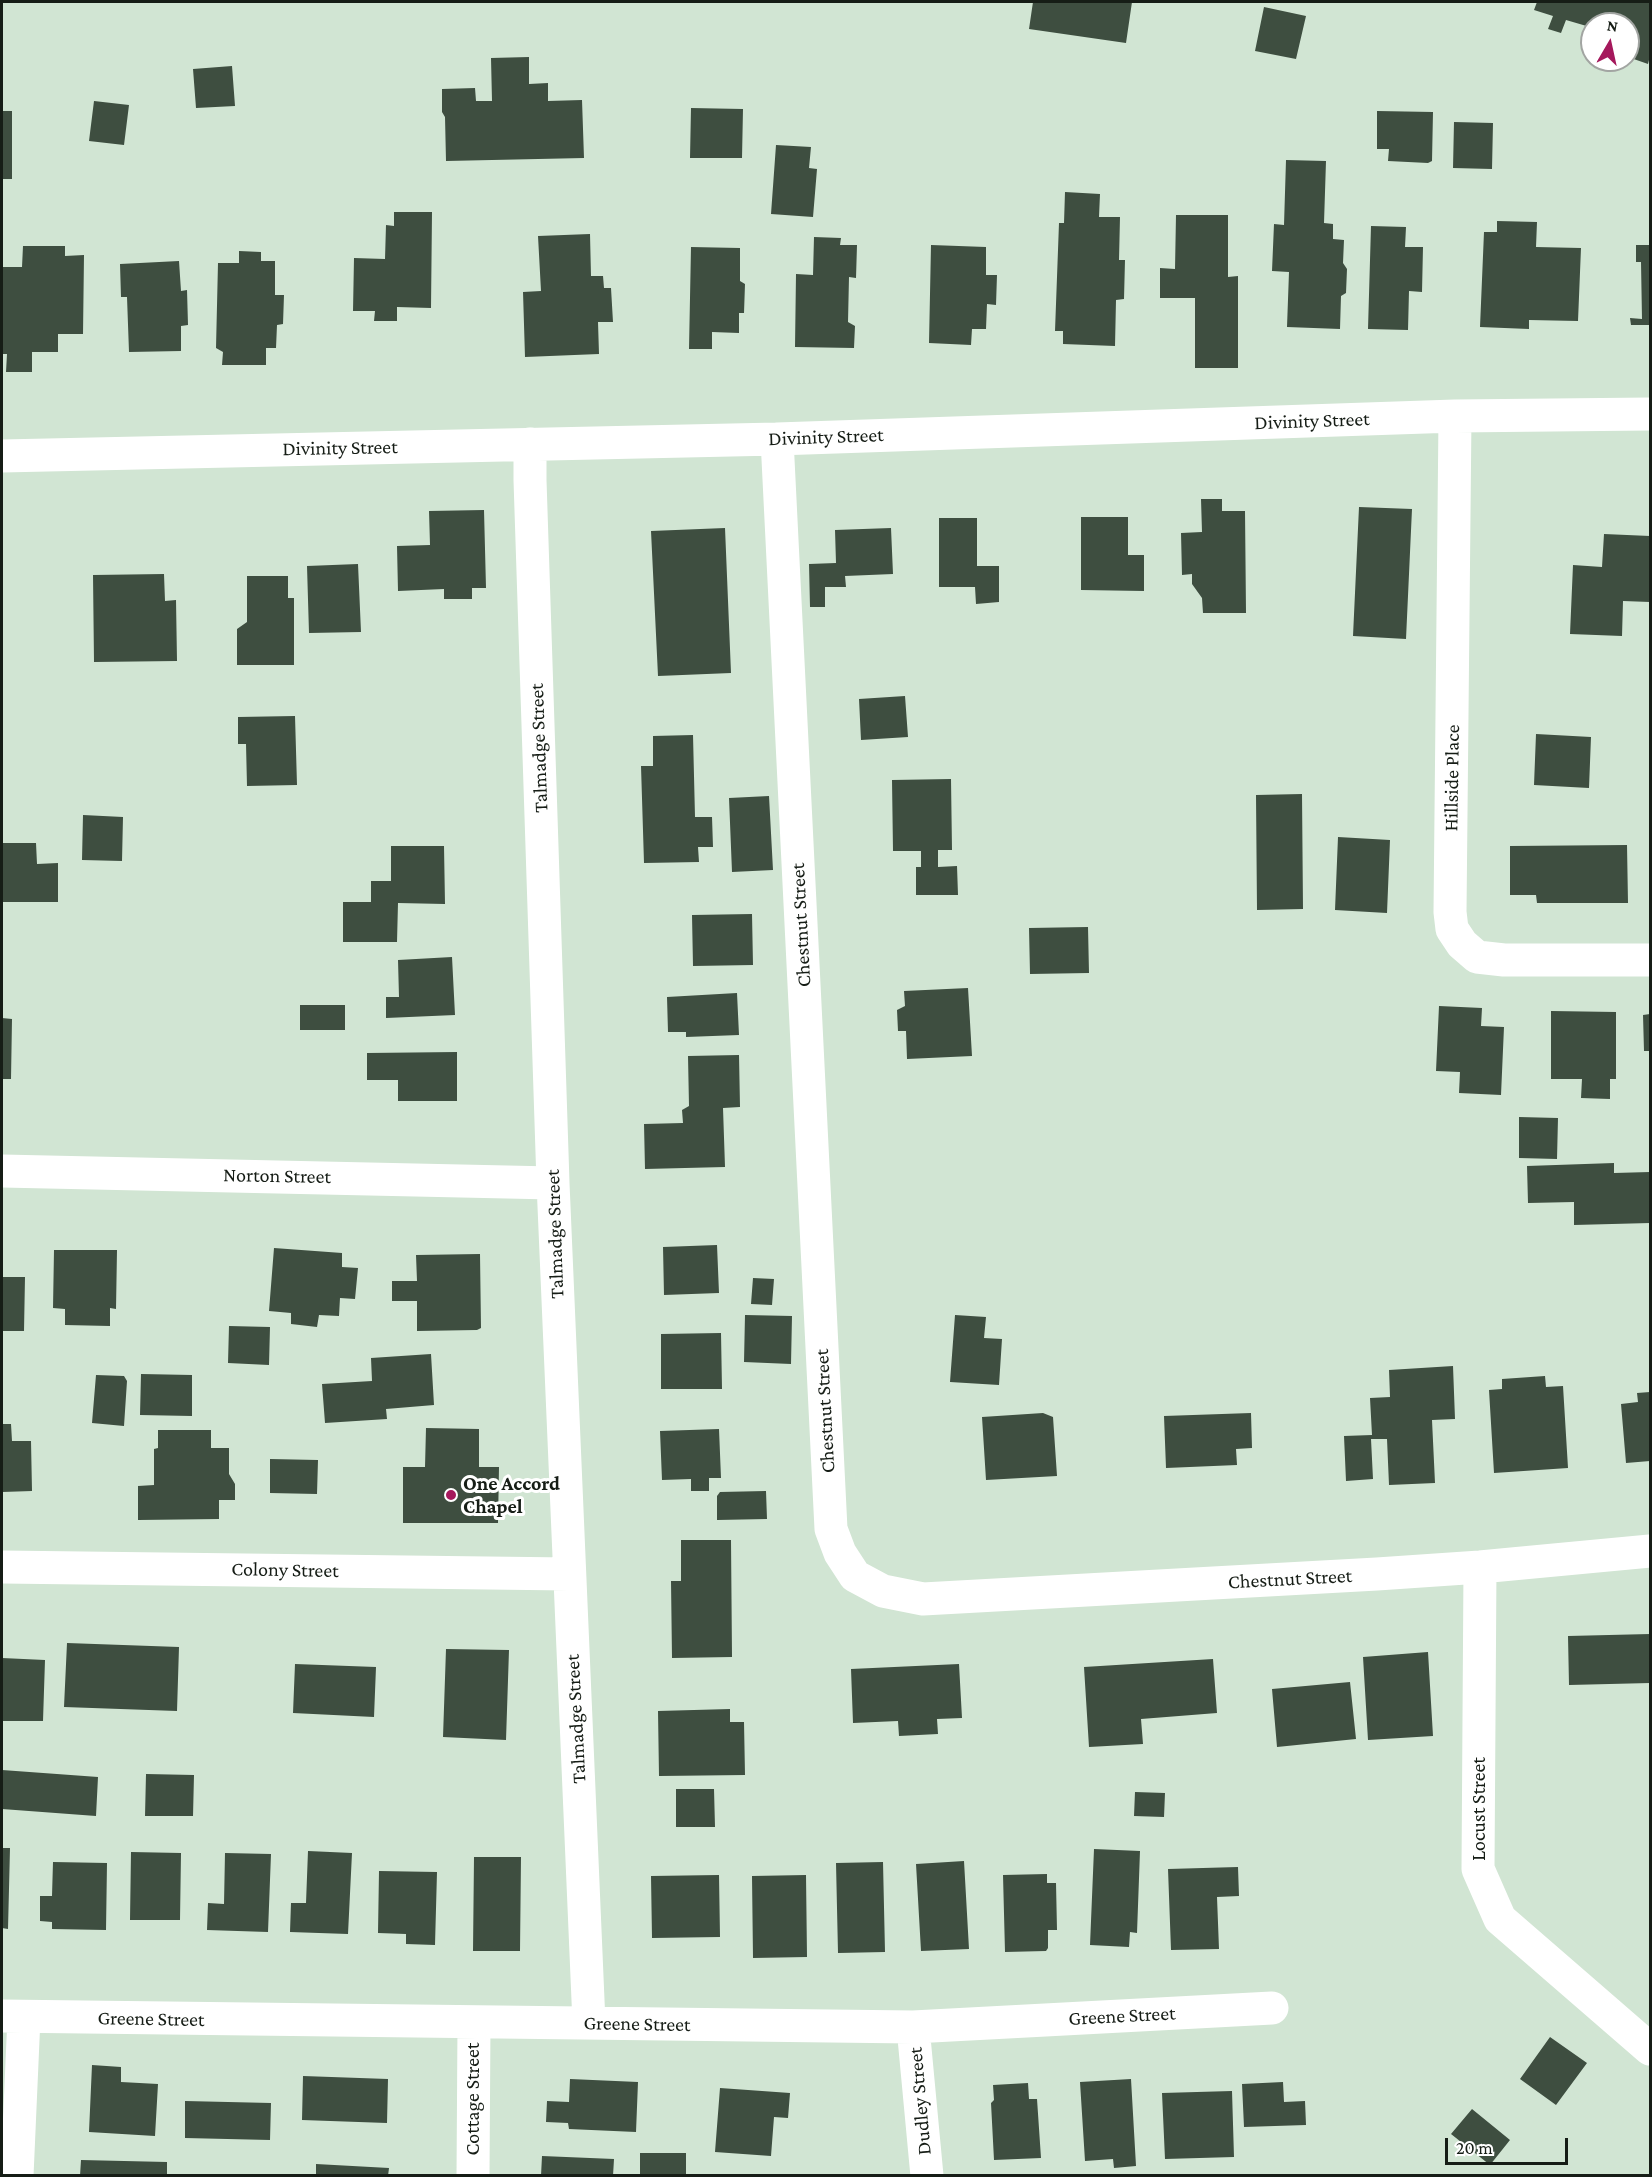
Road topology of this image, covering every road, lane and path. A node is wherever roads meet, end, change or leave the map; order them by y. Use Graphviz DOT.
graph roads {
  1 [pos="1650,414"];
  2 [pos="1455,416"];
  3 [pos="777,439"];
  4 [pos="530,444"];
  5 [pos="2,456"];
  6 [pos="1650,960"];
  7 [pos="2,1171"];
  8 [pos="553,1183"];
  9 [pos="1650,1551"];
  10 [pos="2,1567"];
  11 [pos="1480,1567"];
  12 [pos="569,1574"];
  13 [pos="1272,2008"];
  14 [pos="13,2017"];
  15 [pos="474,2022"];
  16 [pos="589,2024"];
  17 [pos="913,2027"];
  18 [pos="1650,2049"];
  19 [pos="17,2175"];
  20 [pos="473,2175"];
  21 [pos="927,2175"];
  1 -- 2 [label="street, Divinity Street"];
  2 -- 3 [label="street, Divinity Street"];
  2 -- 6 [label="street, Hillside Place"];
  3 -- 4 [label="street, Divinity Street"];
  3 -- 11 [label="street, Chestnut Street"];
  4 -- 5 [label="street, Divinity Street"];
  4 -- 8 [label="street, Talmadge Street"];
  7 -- 8 [label="street, Norton Street"];
  8 -- 12 [label="street, Talmadge Street"];
  9 -- 11 [label="street, Chestnut Street"];
  10 -- 12 [label="street, Colony Street"];
  11 -- 18 [label="street, Locust Street"];
  12 -- 16 [label="street, Talmadge Street"];
  13 -- 17 [label="street, Greene Street"];
  14 -- 15 [label="street, Greene Street"];
  14 -- 19 [label="street"];
  15 -- 16 [label="street, Greene Street"];
  15 -- 20 [label="street, Cottage Street"];
  16 -- 17 [label="street, Greene Street"];
  17 -- 21 [label="street, Dudley Street"];
}
